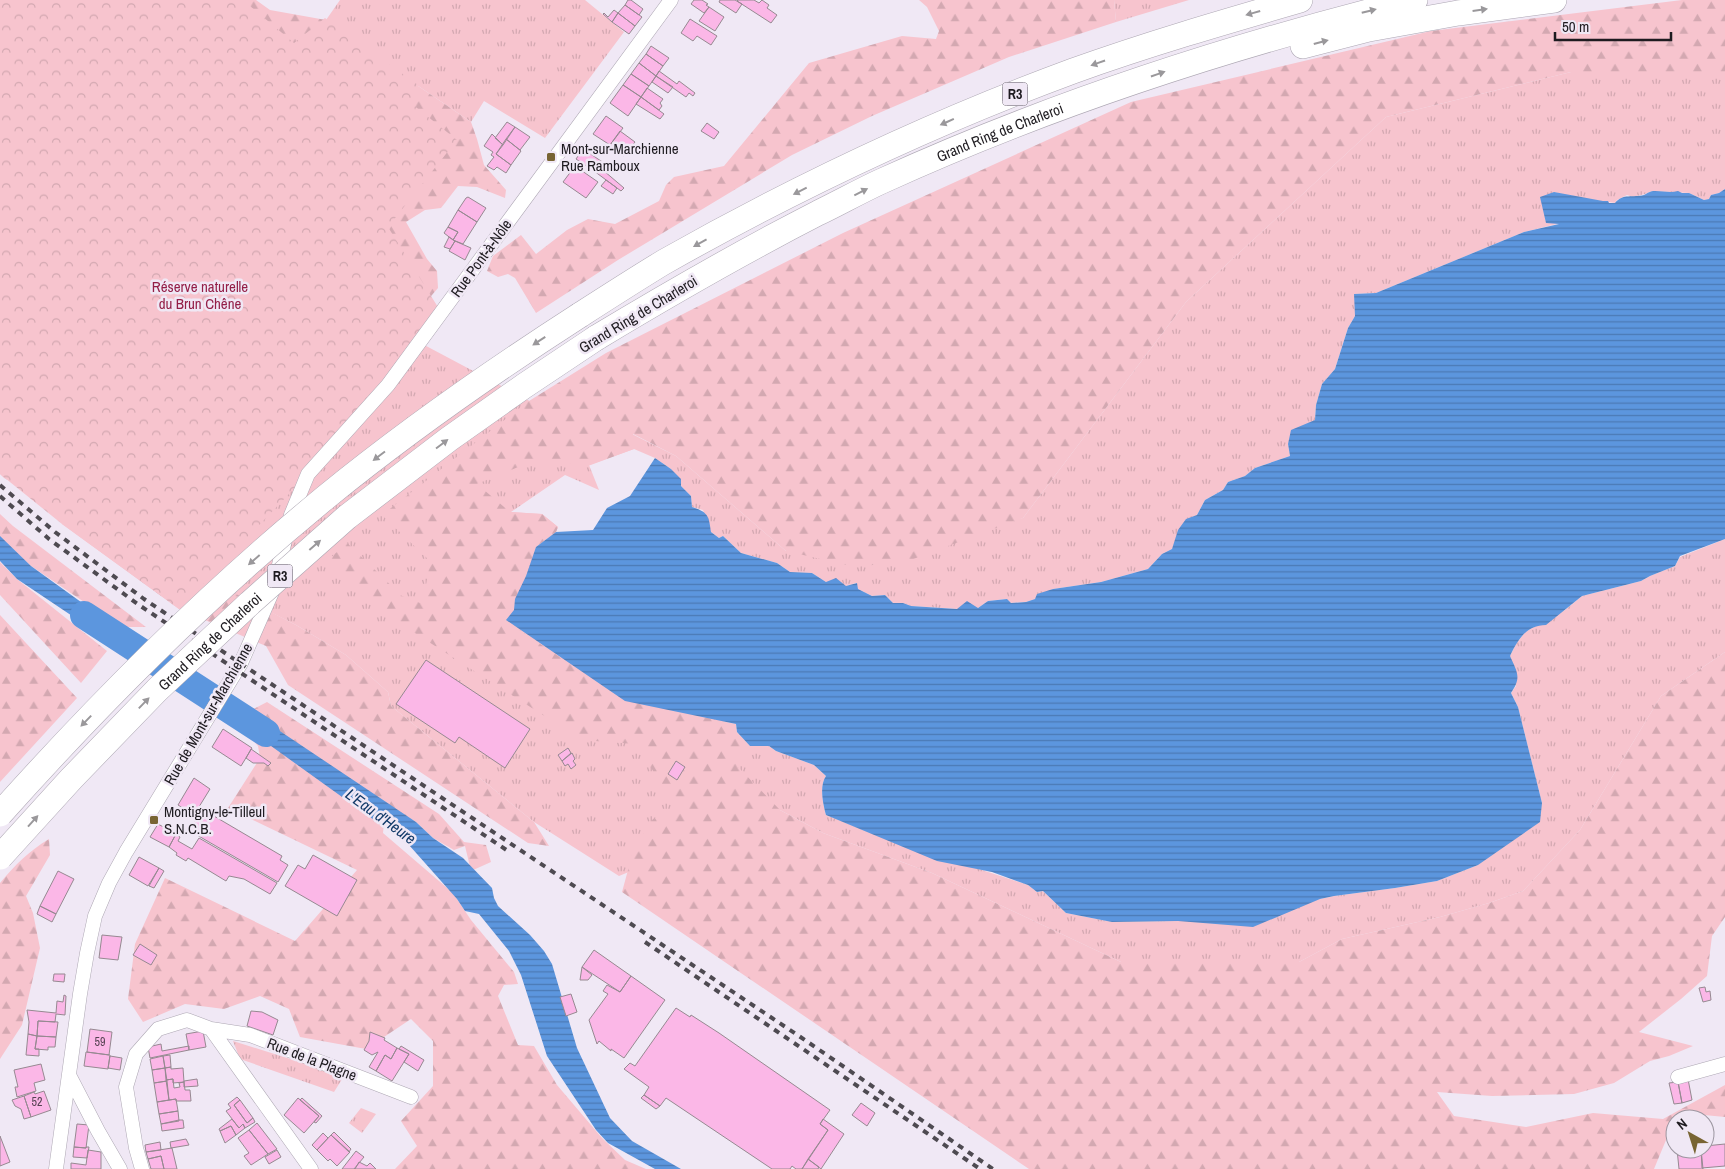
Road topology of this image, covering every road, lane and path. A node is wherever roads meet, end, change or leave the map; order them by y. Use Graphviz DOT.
graph roads {
  1 [pos="671,0"];
  2 [pos="1300,0"];
  3 [pos="1415,0"];
  4 [pos="1554,0"];
  5 [pos="1205,59"];
  6 [pos="292,515"];
  7 [pos="0,814"];
  8 [pos="0,857"];
  9 [pos="211,1029"];
  10 [pos="1725,1064"];
  11 [pos="69,1075"];
  12 [pos="1678,1077"];
  13 [pos="411,1097"];
  14 [pos="56,1169"];
  15 [pos="120,1169"];
  16 [pos="142,1169"];
  17 [pos="311,1169"];
  1 -- 6 [label="street, Rue Pont-à-Nôle"];
  2 -- 7 [label="highway, Grand Ring de Charleroi / R3, one-way, bridge"];
  5 -- 3 [label="highway, Grand Ring de Charleroi / R3, one-way"];
  5 -- 4 [label="highway, one-way"];
  8 -- 5 [label="highway, Grand Ring de Charleroi / R3, one-way, bridge"];
  6 -- 11 [label="street, Rue de Mont-sur-Marchienne"];
  9 -- 13 [label="street, Rue de la Plagne"];
  9 -- 16 [label="street, Rue de la Plagne"];
  9 -- 17 [label="street"];
  10 -- 12 [label="street"];
  11 -- 14 [label="street, Rue de Mont-sur-Marchienne"];
  11 -- 15 [label="street"];
}
